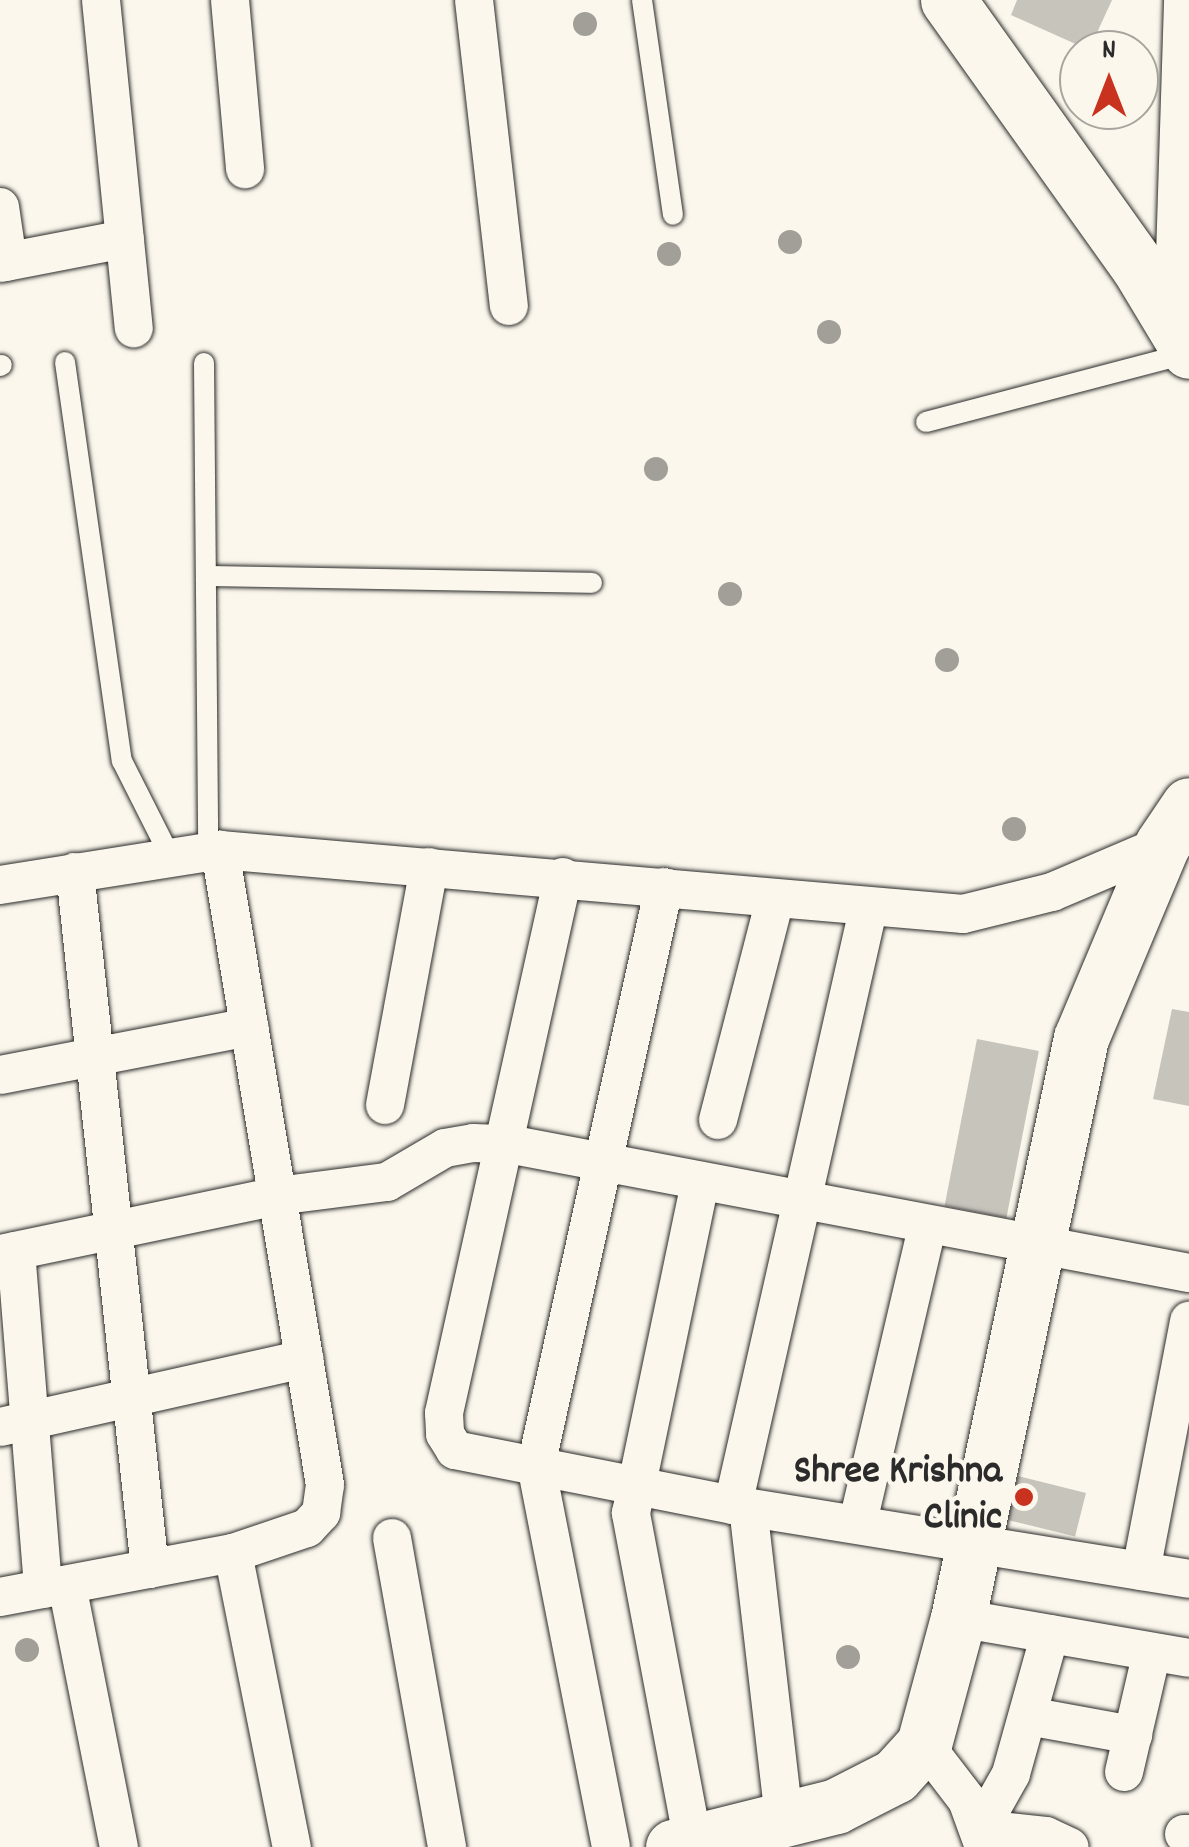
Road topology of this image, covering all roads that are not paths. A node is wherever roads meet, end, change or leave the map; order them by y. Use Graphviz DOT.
graph roads {
  1 [pos="100,0"];
  2 [pos="230,0"];
  3 [pos="474,0"];
  4 [pos="642,0"];
  5 [pos="1183,0"];
  6 [pos="951,10"];
  7 [pos="245,168"];
  8 [pos="0,207"];
  9 [pos="672,215"];
  10 [pos="125,239"];
  11 [pos="4,262"];
  12 [pos="509,306"];
  13 [pos="134,328"];
  14 [pos="1184,343"];
  15 [pos="66,362"];
  16 [pos="204,363"];
  17 [pos="926,422"];
  18 [pos="206,576"];
  19 [pos="592,583"];
  20 [pos="1175,825"];
  21 [pos="214,851"];
  22 [pos="171,858"];
  23 [pos="429,867"];
  24 [pos="74,872"];
  25 [pos="563,877"];
  26 [pos="0,884"];
  27 [pos="664,887"];
  28 [pos="775,900"];
  29 [pos="868,910"];
  30 [pos="250,1027"];
  31 [pos="95,1056"];
  32 [pos="0,1075"];
  33 [pos="385,1105"];
  34 [pos="718,1120"];
  35 [pos="508,1144"];
  36 [pos="604,1163"];
  37 [pos="700,1182"];
  38 [pos="277,1196"];
  39 [pos="805,1202"];
  40 [pos="927,1226"];
  41 [pos="114,1230"];
  42 [pos="1034,1247"];
  43 [pos="8,1253"];
  44 [pos="1189,1273"];
  45 [pos="1189,1321"];
  46 [pos="304,1359"];
  47 [pos="133,1400"];
  48 [pos="15,1424"];
  49 [pos="536,1466"];
  50 [pos="635,1486"];
  51 [pos="740,1506"];
  52 [pos="858,1522"];
  53 [pos="392,1538"];
  54 [pos="973,1541"];
  55 [pos="234,1553"];
  56 [pos="150,1569"];
  57 [pos="1141,1570"];
  58 [pos="1189,1580"];
  59 [pos="55,1587"];
  60 [pos="0,1597"];
  61 [pos="958,1618"];
  62 [pos="1050,1634"];
  63 [pos="1152,1652"];
  64 [pos="1189,1658"];
  65 [pos="1028,1716"];
  66 [pos="1133,1735"];
  67 [pos="924,1744"];
  68 [pos="1124,1772"];
  69 [pos="784,1819"];
  70 [pos="982,1838"];
  71 [pos="683,1844"];
  72 [pos="119,1847"];
  73 [pos="292,1847"];
  74 [pos="447,1847"];
  75 [pos="611,1847"];
  76 [pos="1070,1847"];
  1 -- 10 [label="street"];
  2 -- 7 [label="street"];
  3 -- 12 [label="street"];
  4 -- 9 [label="lane"];
  5 -- 14 [label="street"];
  6 -- 14 [label="street"];
  8 -- 11 [label="street"];
  10 -- 11 [label="street"];
  10 -- 13 [label="street"];
  14 -- 17 [label="lane"];
  15 -- 22 [label="lane"];
  16 -- 18 [label="lane"];
  18 -- 19 [label="lane"];
  18 -- 21 [label="lane"];
  20 -- 29 [label="street"];
  20 -- 42 [label="street"];
  21 -- 22 [label="street"];
  21 -- 23 [label="street"];
  21 -- 30 [label="street"];
  22 -- 24 [label="street"];
  23 -- 25 [label="street"];
  23 -- 33 [label="street"];
  24 -- 26 [label="street"];
  24 -- 31 [label="street"];
  25 -- 27 [label="street"];
  25 -- 35 [label="street"];
  27 -- 28 [label="street"];
  27 -- 36 [label="street"];
  28 -- 29 [label="street"];
  28 -- 34 [label="street"];
  29 -- 39 [label="street"];
  30 -- 31 [label="street"];
  30 -- 38 [label="street"];
  31 -- 32 [label="street"];
  31 -- 41 [label="street"];
  35 -- 36 [label="street"];
  35 -- 38 [label="street"];
  35 -- 49 [label="street"];
  36 -- 37 [label="street"];
  36 -- 49 [label="street"];
  37 -- 39 [label="street"];
  37 -- 50 [label="street"];
  38 -- 41 [label="street"];
  38 -- 46 [label="street"];
  39 -- 40 [label="street"];
  39 -- 51 [label="street"];
  40 -- 42 [label="street"];
  40 -- 52 [label="street"];
  41 -- 43 [label="street"];
  41 -- 47 [label="street"];
  42 -- 44 [label="street"];
  42 -- 54 [label="street"];
  43 -- 48 [label="street"];
  45 -- 57 [label="street"];
  46 -- 47 [label="street"];
  46 -- 55 [label="street"];
  47 -- 48 [label="street"];
  47 -- 56 [label="street"];
  48 -- 59 [label="street"];
  49 -- 50 [label="street"];
  49 -- 75 [label="street"];
  50 -- 51 [label="street"];
  50 -- 71 [label="street"];
  51 -- 52 [label="street"];
  51 -- 69 [label="street"];
  52 -- 54 [label="street"];
  53 -- 74 [label="street"];
  54 -- 57 [label="street"];
  54 -- 61 [label="street"];
  55 -- 56 [label="street"];
  55 -- 73 [label="street"];
  56 -- 59 [label="street"];
  57 -- 58 [label="street"];
  59 -- 60 [label="street"];
  59 -- 72 [label="street"];
  61 -- 62 [label="street"];
  61 -- 67 [label="street"];
  62 -- 63 [label="street"];
  62 -- 65 [label="street"];
  63 -- 64 [label="street"];
  63 -- 66 [label="street"];
  65 -- 66 [label="street"];
  65 -- 70 [label="street"];
  66 -- 68 [label="street"];
  67 -- 69 [label="street"];
  67 -- 70 [label="street"];
  69 -- 71 [label="street"];
  70 -- 76 [label="street"];
}
